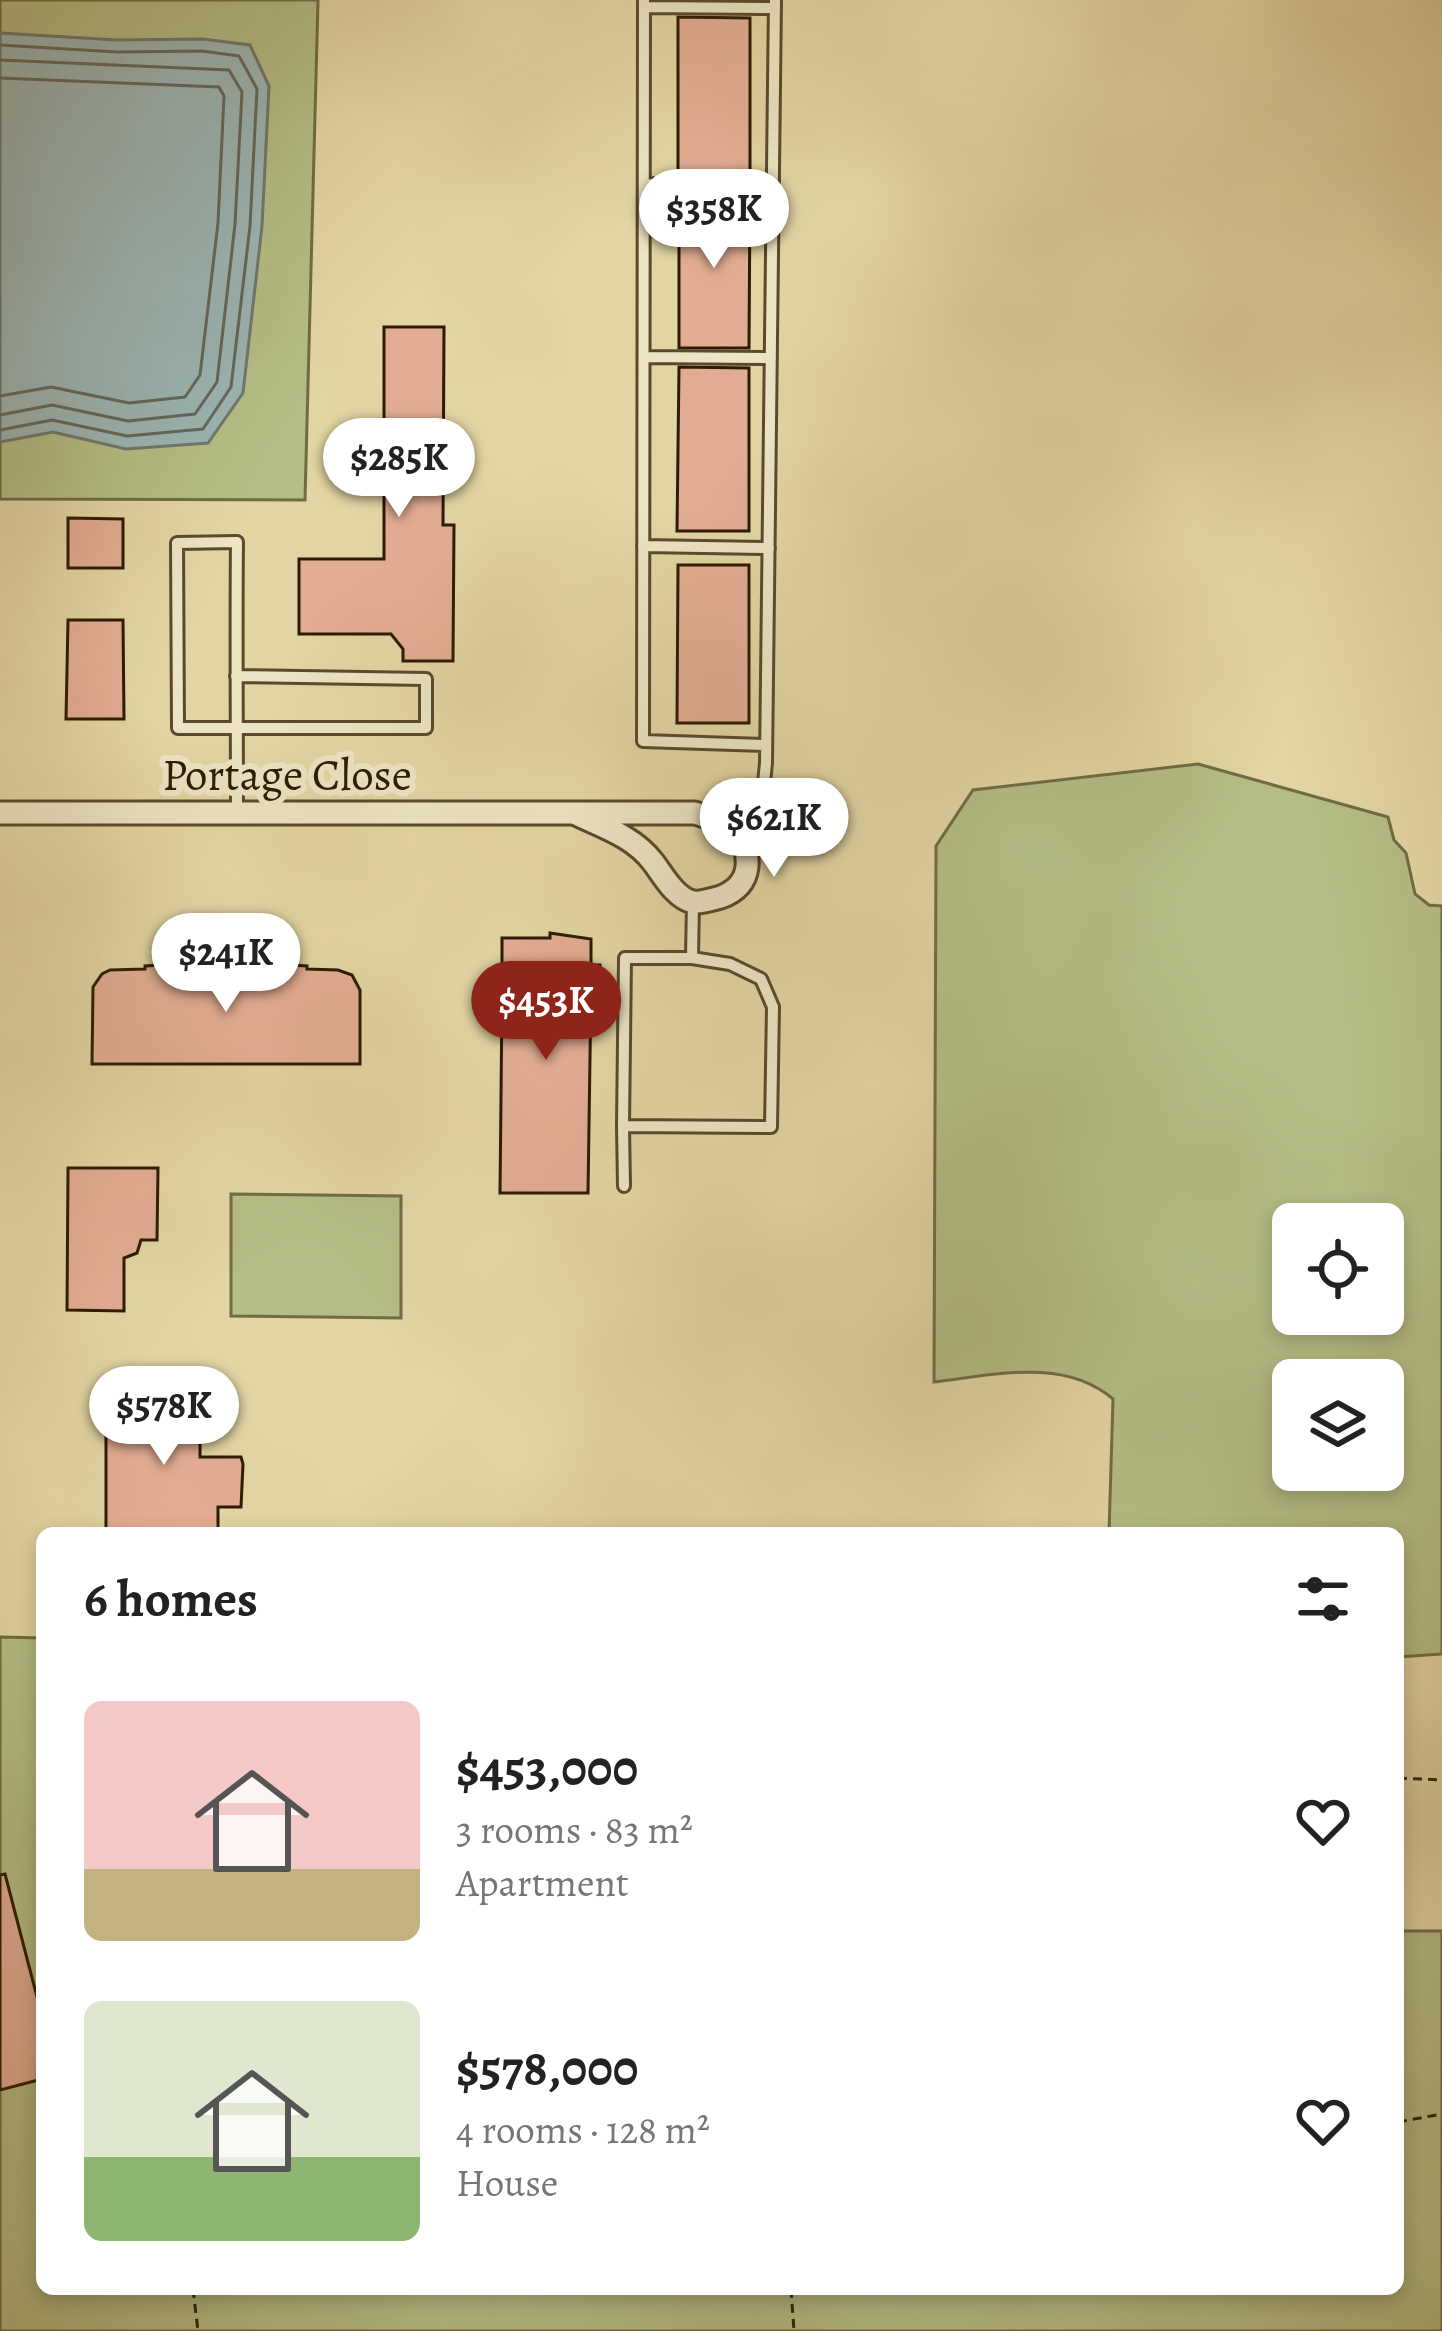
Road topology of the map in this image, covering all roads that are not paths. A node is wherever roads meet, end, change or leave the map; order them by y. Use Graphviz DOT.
graph roads {
  1 [pos="644,4"];
  2 [pos="775,4"];
  3 [pos="644,184"];
  4 [pos="773,186"];
  5 [pos="644,358"];
  6 [pos="771,358"];
  7 [pos="644,547"];
  8 [pos="769,548"];
  9 [pos="236,676"];
  10 [pos="237,728"];
  11 [pos="766,746"];
  12 [pos="0,813"];
  13 [pos="238,813"];
  14 [pos="574,813"];
  15 [pos="739,827"];
  16 [pos="693,902"];
  17 [pos="692,958"];
  18 [pos="623,1126"];
  19 [pos="624,1186"];
  1 -- 2 [label="lane"];
  1 -- 3 [label="lane"];
  2 -- 4 [label="lane"];
  3 -- 4 [label="lane"];
  3 -- 5 [label="lane"];
  4 -- 6 [label="lane"];
  5 -- 6 [label="lane"];
  5 -- 7 [label="lane"];
  6 -- 8 [label="lane"];
  7 -- 8 [label="lane"];
  7 -- 11 [label="lane"];
  8 -- 11 [label="lane"];
  9 -- 10 [label="lane"];
  9 -- 10 [label="lane"];
  9 -- 10 [label="lane"];
  10 -- 13 [label="lane"];
  11 -- 15 [label="lane"];
  12 -- 13 [label="street, Portage Close"];
  13 -- 14 [label="street, Portage Close"];
  14 -- 15 [label="street, Portage Close"];
  14 -- 16 [label="street, Portage Close"];
  15 -- 16 [label="street"];
  16 -- 17 [label="lane"];
  17 -- 18 [label="lane"];
  17 -- 18 [label="lane"];
  18 -- 19 [label="lane"];
}
